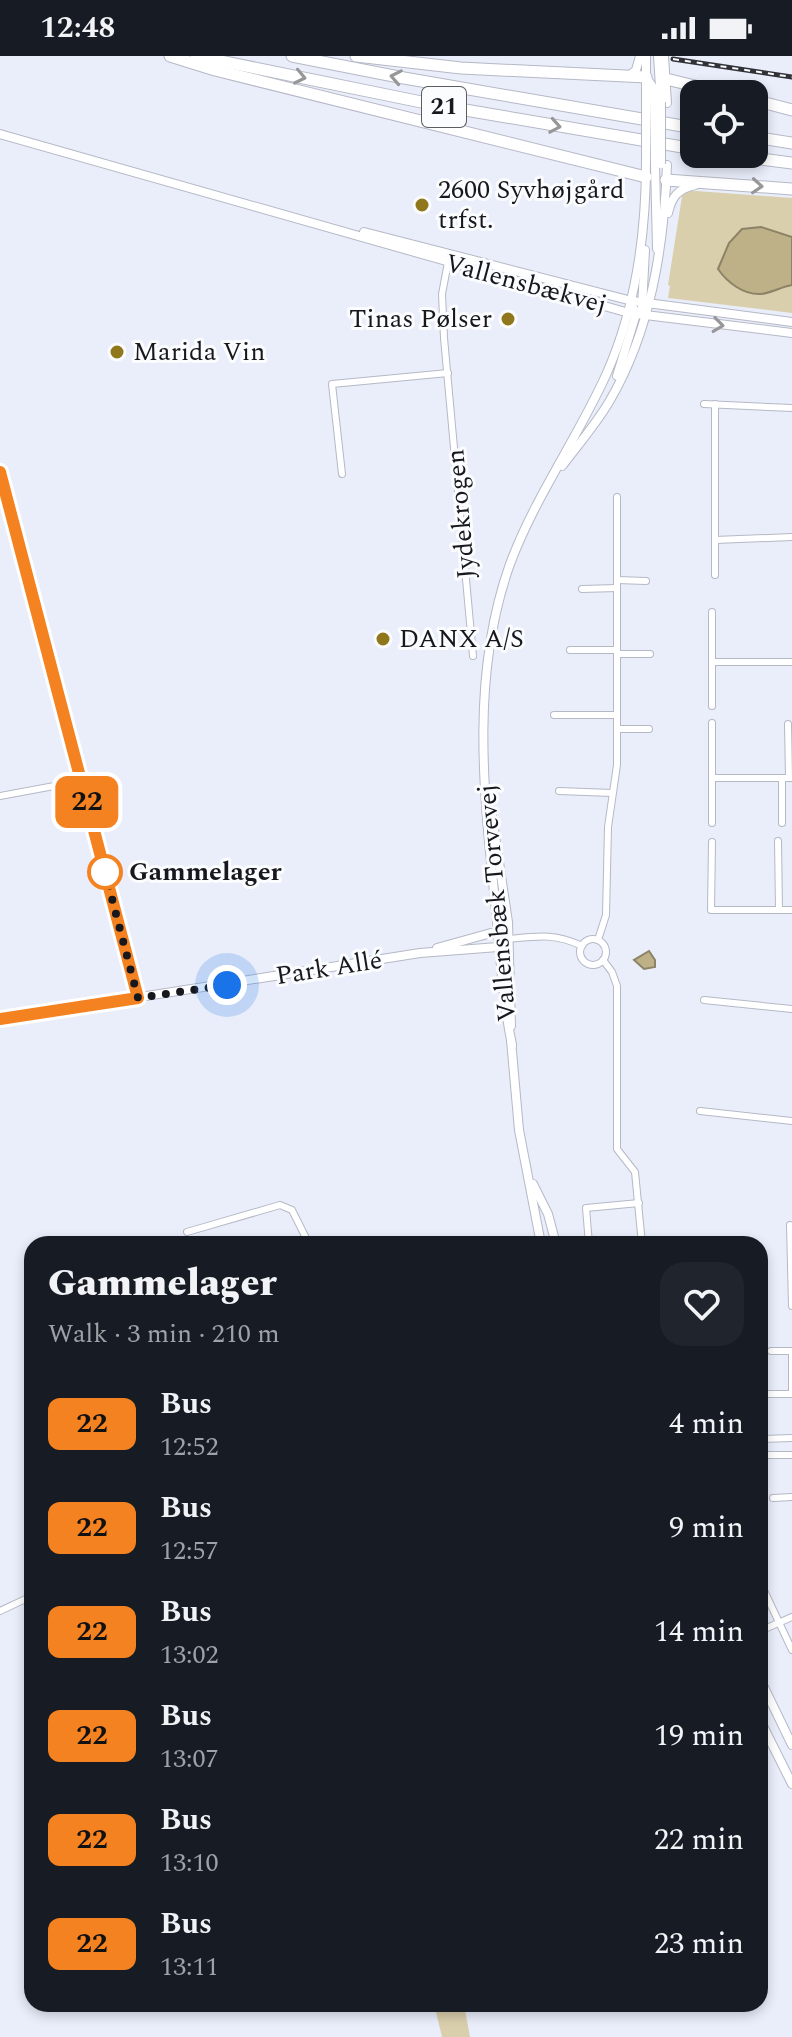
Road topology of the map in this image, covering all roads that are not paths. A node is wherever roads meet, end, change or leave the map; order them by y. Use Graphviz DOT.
graph roads {
  1 [pos="170,56"];
  2 [pos="196,56"];
  3 [pos="292,56"];
  4 [pos="356,56"];
  5 [pos="643,56"];
  6 [pos="661,56"];
  7 [pos="629,76"];
  8 [pos="646,77"];
  9 [pos="663,79"];
  10 [pos="680,83"];
  11 [pos="657,102"];
  12 [pos="768,104"];
  13 [pos="792,110"];
  14 [pos="680,126"];
  15 [pos="0,134"];
  16 [pos="768,139"];
  17 [pos="792,143"];
  18 [pos="680,147"];
  19 [pos="768,160"];
  20 [pos="792,163"];
  21 [pos="657,164"];
  22 [pos="656,178"];
  23 [pos="705,183"];
  24 [pos="792,189"];
  25 [pos="662,241"];
  26 [pos="659,257"];
  27 [pos="448,258"];
  28 [pos="640,303"];
  29 [pos="636,314"];
  30 [pos="792,322"];
  31 [pos="792,333"];
  32 [pos="448,373"];
  33 [pos="704,404"];
  34 [pos="715,404"];
  35 [pos="792,408"];
  36 [pos="342,474"];
  37 [pos="0,475"];
  38 [pos="545,489"];
  39 [pos="617,497"];
  40 [pos="792,537"];
  41 [pos="715,540"];
  42 [pos="715,575"];
  43 [pos="646,581"];
  44 [pos="617,584"];
  45 [pos="582,589"];
  46 [pos="712,612"];
  47 [pos="570,650"];
  48 [pos="617,652"];
  49 [pos="650,654"];
  50 [pos="473,656"];
  51 [pos="712,662"];
  52 [pos="792,662"];
  53 [pos="712,706"];
  54 [pos="554,715"];
  55 [pos="617,715"];
  56 [pos="712,723"];
  57 [pos="788,724"];
  58 [pos="617,729"];
  59 [pos="649,729"];
  60 [pos="484,761"];
  61 [pos="712,778"];
  62 [pos="788,778"];
  63 [pos="81,781"];
  64 [pos="559,791"];
  65 [pos="612,793"];
  66 [pos="0,796"];
  67 [pos="712,823"];
  68 [pos="782,823"];
  69 [pos="778,841"];
  70 [pos="712,842"];
  71 [pos="779,910"];
  72 [pos="792,910"];
  73 [pos="497,933"];
  74 [pos="509,939"];
  75 [pos="598,940"];
  76 [pos="582,946"];
  77 [pos="498,947"];
  78 [pos="420,953"];
  79 [pos="603,960"];
  80 [pos="138,998"];
  81 [pos="704,1000"];
  82 [pos="792,1009"];
  83 [pos="0,1019"];
  84 [pos="512,1045"];
  85 [pos="700,1111"];
  86 [pos="792,1121"];
  87 [pos="529,1176"];
  88 [pos="639,1203"];
  89 [pos="790,1225"];
  90 [pos="187,1232"];
  91 [pos="305,1236"];
  92 [pos="540,1236"];
  93 [pos="554,1236"];
  94 [pos="588,1236"];
  95 [pos="641,1236"];
  96 [pos="792,1306"];
  97 [pos="771,1351"];
  98 [pos="792,1351"];
  99 [pos="769,1394"];
  100 [pos="792,1438"];
  101 [pos="768,1439"];
  102 [pos="768,1455"];
  103 [pos="792,1455"];
  104 [pos="792,1497"];
  105 [pos="773,1498"];
  106 [pos="768,1599"];
  107 [pos="24,1600"];
  108 [pos="0,1611"];
  109 [pos="792,1617"];
  110 [pos="779,1622"];
  111 [pos="768,1627"];
  112 [pos="792,1650"];
  113 [pos="768,1696"];
  114 [pos="768,1736"];
  115 [pos="792,1745"];
  116 [pos="792,1784"];
  1 -- 22 [label="highway"];
  2 -- 18 [label="highway, 21, one-way"];
  14 -- 3 [label="highway, 21, one-way"];
  4 -- 7 [label="highway"];
  5 -- 7 [label="street"];
  5 -- 8 [label="street, Vallensbæk Torvevej"];
  6 -- 9 [label="street, Vallensbæk Torvevej"];
  7 -- 8 [label="highway"];
  8 -- 9 [label="street"];
  8 -- 11 [label="street, Vallensbæk Torvevej"];
  9 -- 10 [label="highway"];
  9 -- 11 [label="street, Vallensbæk Torvevej"];
  11 -- 21 [label="street, Vallensbæk Torvevej, bridge"];
  11 -- 21 [label="street, Vallensbæk Torvevej, bridge"];
  12 -- 13 [label="highway"];
  15 -- 27 [label="street, Vallensbækvej"];
  16 -- 17 [label="highway"];
  19 -- 20 [label="highway"];
  21 -- 22 [label="street, Vallensbæk Torvevej"];
  21 -- 22 [label="street, Vallensbæk Torvevej"];
  22 -- 23 [label="highway"];
  22 -- 25 [label="street, Vallensbæk Torvevej"];
  22 -- 26 [label="street"];
  22 -- 28 [label="street, Vallensbæk Torvevej"];
  23 -- 24 [label="highway, one-way"];
  23 -- 25 [label="street"];
  25 -- 26 [label="street, Vallensbæk Torvevej"];
  26 -- 28 [label="street, Vallensbæk Torvevej"];
  27 -- 28 [label="street, Vallensbækvej"];
  27 -- 29 [label="street, Vallensbækvej"];
  27 -- 32 [label="street, Jydekrogen"];
  28 -- 29 [label="street, Vallensbæk Torvevej"];
  28 -- 29 [label="street"];
  28 -- 30 [label="street, Vallensbækvej"];
  29 -- 31 [label="street, Vallensbækvej, one-way"];
  29 -- 38 [label="street, Vallensbæk Torvevej"];
  29 -- 38 [label="street, Vallensbæk Torvevej"];
  32 -- 36 [label="street"];
  32 -- 50 [label="street, Jydekrogen"];
  33 -- 34 [label="street"];
  34 -- 35 [label="street"];
  34 -- 41 [label="street"];
  37 -- 63 [label="street"];
  38 -- 60 [label="street, Vallensbæk Torvevej"];
  39 -- 44 [label="street"];
  40 -- 41 [label="street"];
  41 -- 42 [label="street"];
  43 -- 44 [label="street"];
  44 -- 45 [label="street"];
  44 -- 48 [label="street"];
  46 -- 51 [label="street"];
  47 -- 48 [label="street"];
  48 -- 49 [label="street"];
  48 -- 55 [label="street"];
  51 -- 52 [label="street"];
  51 -- 53 [label="street"];
  54 -- 55 [label="street"];
  55 -- 58 [label="street"];
  56 -- 61 [label="street"];
  57 -- 62 [label="street"];
  58 -- 59 [label="street"];
  58 -- 65 [label="street"];
  60 -- 73 [label="street, Vallensbæk Torvevej"];
  60 -- 74 [label="street, Vallensbæk Torvevej"];
  61 -- 62 [label="street"];
  61 -- 67 [label="street"];
  62 -- 68 [label="street"];
  63 -- 66 [label="street"];
  63 -- 80 [label="street"];
  64 -- 65 [label="street"];
  65 -- 75 [label="street"];
  69 -- 71 [label="street"];
  70 -- 71 [label="street"];
  71 -- 72 [label="street"];
  73 -- 74 [label="street"];
  73 -- 77 [label="street, Vallensbæk Torvevej"];
  73 -- 78 [label="street, Park Allé"];
  74 -- 76 [label="street"];
  74 -- 77 [label="street"];
  74 -- 84 [label="street, Vallensbæk Torvevej"];
  75 -- 76 [label="street"];
  75 -- 79 [label="street"];
  76 -- 79 [label="street"];
  77 -- 78 [label="street, Park Allé"];
  77 -- 84 [label="street, Vallensbæk Torvevej"];
  78 -- 80 [label="street, Park Allé"];
  79 -- 88 [label="street"];
  80 -- 83 [label="street, Park Allé"];
  81 -- 82 [label="street"];
  84 -- 87 [label="street, Vallensbæk Torvevej"];
  85 -- 86 [label="street"];
  87 -- 92 [label="street, Vallensbæk Torvevej"];
  87 -- 93 [label="street, Vallensbæk Torvevej"];
  88 -- 94 [label="street"];
  88 -- 95 [label="street"];
  89 -- 96 [label="street"];
  90 -- 91 [label="street"];
  97 -- 98 [label="street"];
  98 -- 99 [label="street"];
  100 -- 101 [label="street"];
  102 -- 103 [label="street"];
  104 -- 105 [label="street"];
  106 -- 110 [label="street"];
  107 -- 108 [label="street"];
  109 -- 110 [label="street"];
  110 -- 111 [label="street"];
  110 -- 112 [label="street"];
  113 -- 115 [label="street"];
  114 -- 116 [label="street"];
}
